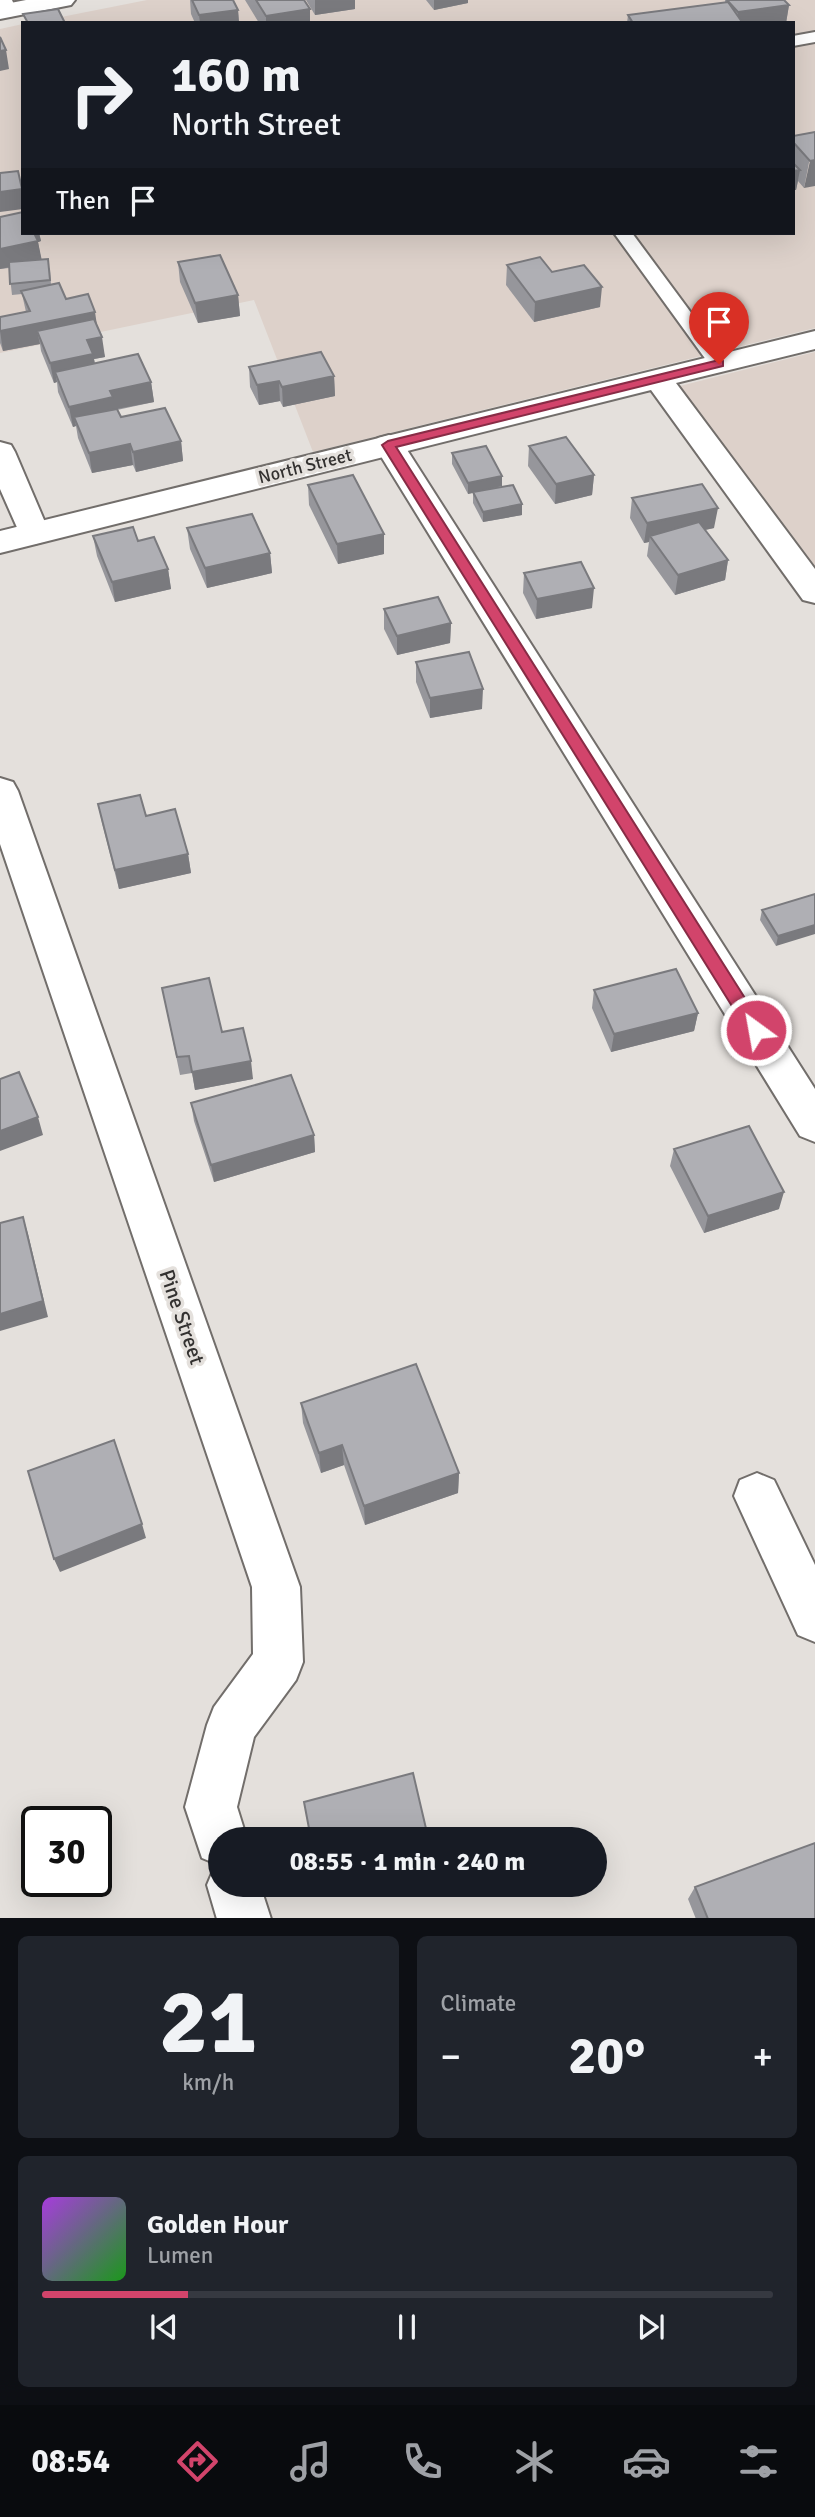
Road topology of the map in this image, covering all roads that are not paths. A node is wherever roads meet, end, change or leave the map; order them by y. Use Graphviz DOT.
graph roads {
  1 [pos="63,0"];
  2 [pos="2,7"];
  3 [pos="815,37"];
  4 [pos="795,41"];
  5 [pos="623,235"];
  6 [pos="815,340"];
  7 [pos="719,364"];
  8 [pos="658,379"];
  9 [pos="388,445"];
  10 [pos="0,452"];
  11 [pos="34,534"];
  12 [pos="0,542"];
  13 [pos="815,592"];
  14 [pos="0,790"];
  15 [pos="815,1124"];
  16 [pos="757,1496"];
  17 [pos="815,1618"];
  18 [pos="217,1827"];
  19 [pos="238,1897"];
  20 [pos="244,1918"];
  1 -- 2 [label="street"];
  3 -- 4 [label="lane"];
  5 -- 7 [label="lane"];
  6 -- 7 [label="street, North Street"];
  7 -- 8 [label="street, North Street"];
  8 -- 9 [label="street, North Street"];
  8 -- 13 [label="street"];
  9 -- 11 [label="street, North Street"];
  9 -- 15 [label="street"];
  10 -- 11 [label="street"];
  11 -- 12 [label="street, North Street"];
  14 -- 18 [label="street, Pine Street"];
  16 -- 17 [label="street"];
  19 -- 20 [label="street"];
}
